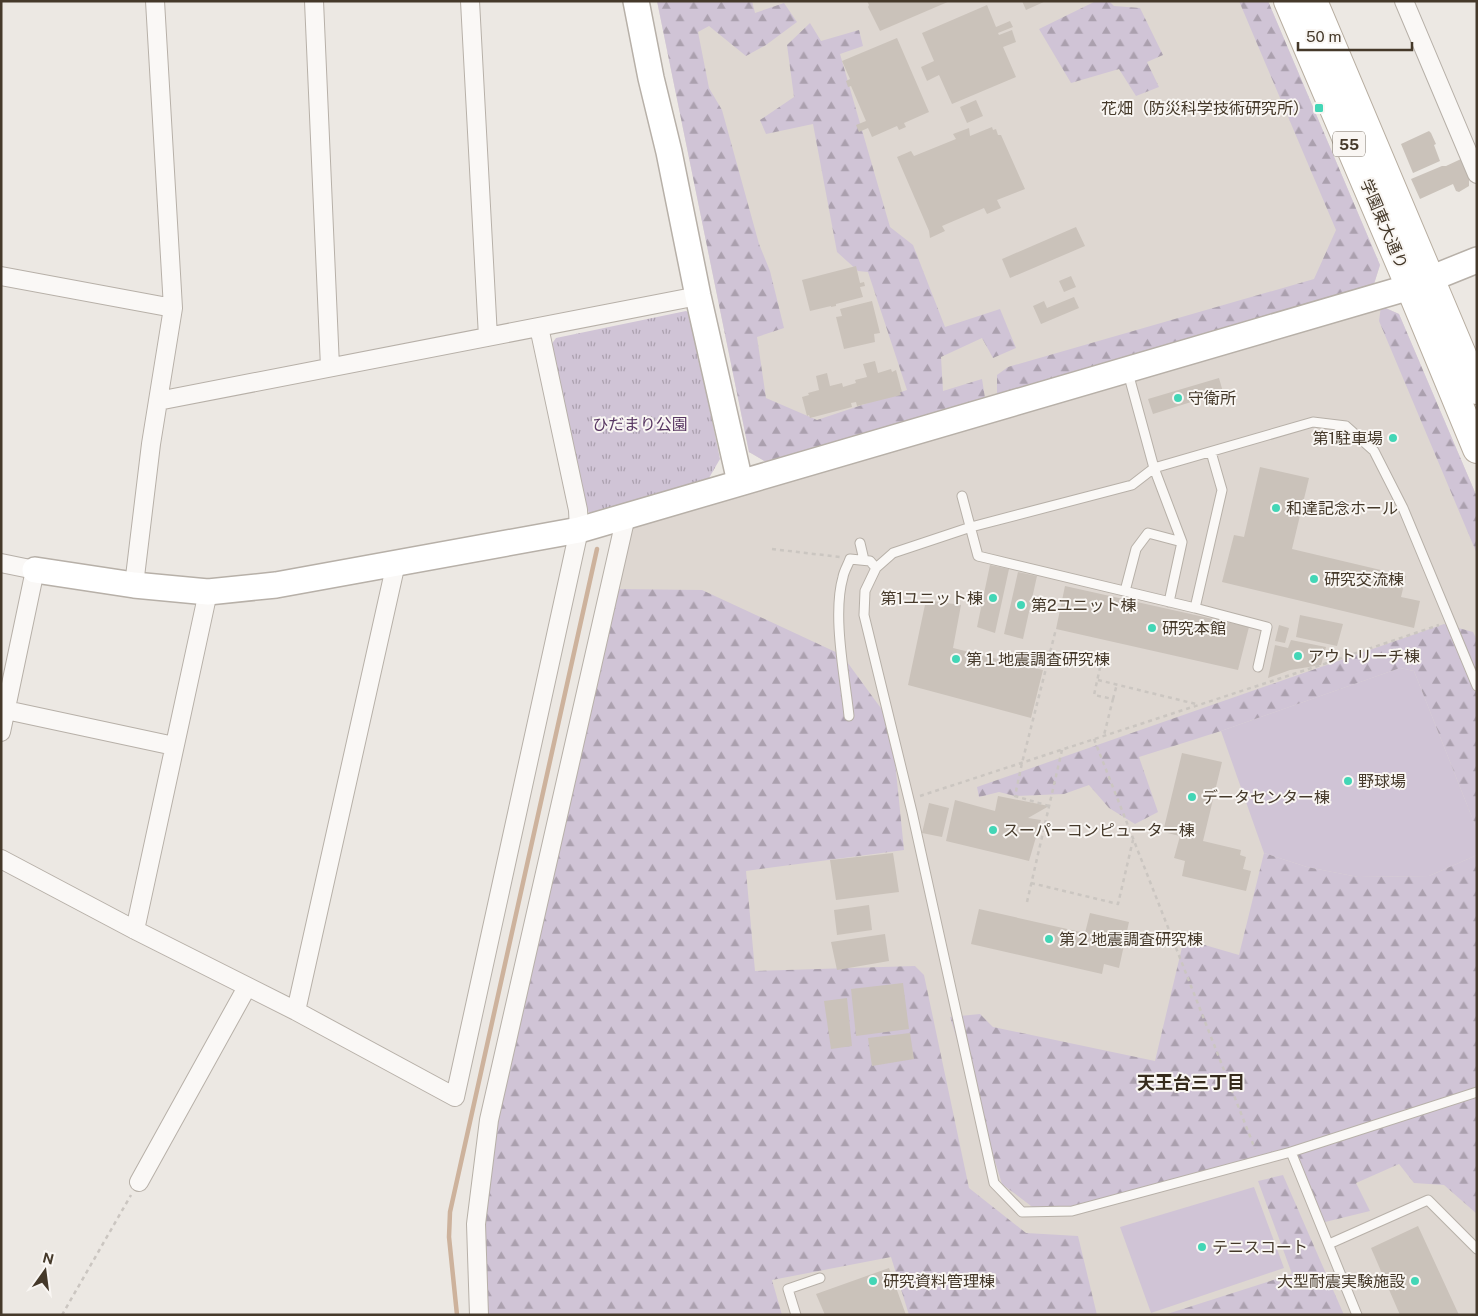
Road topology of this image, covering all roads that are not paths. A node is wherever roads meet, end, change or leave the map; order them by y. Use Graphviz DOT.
graph roads {
  1 [pos="155,1"];
  2 [pos="314,1"];
  3 [pos="470,1"];
  4 [pos="636,1"];
  5 [pos="1288,1"];
  6 [pos="1312,1"];
  7 [pos="1404,1"];
  8 [pos="1477,174"];
  9 [pos="1477,260"];
  10 [pos="1,276"];
  11 [pos="1420,283"];
  12 [pos="698,296"];
  13 [pos="173,308"];
  14 [pos="539,327"];
  15 [pos="488,337"];
  16 [pos="330,367"];
  17 [pos="1129,368"];
  18 [pos="1477,390"];
  19 [pos="158,401"];
  20 [pos="1477,449"];
  21 [pos="1210,452"];
  22 [pos="1154,468"];
  23 [pos="740,482"];
  24 [pos="962,496"];
  25 [pos="626,516"];
  26 [pos="971,527"];
  27 [pos="579,530"];
  28 [pos="1182,542"];
  29 [pos="860,543"];
  30 [pos="864,560"];
  31 [pos="1,563"];
  32 [pos="396,564"];
  33 [pos="876,568"];
  34 [pos="35,570"];
  35 [pos="134,585"];
  36 [pos="1125,591"];
  37 [pos="208,592"];
  38 [pos="1169,602"];
  39 [pos="1195,608"];
  40 [pos="1258,667"];
  41 [pos="1477,686"];
  42 [pos="6,710"];
  43 [pos="849,716"];
  44 [pos="1,732"];
  45 [pos="174,746"];
  46 [pos="1,859"];
  47 [pos="135,930"];
  48 [pos="246,987"];
  49 [pos="296,1011"];
  50 [pos="1477,1092"];
  51 [pos="1291,1152"];
  52 [pos="139,1182"];
  53 [pos="1329,1244"];
  54 [pos="1477,1249"];
  55 [pos="820,1278"];
  56 [pos="479,1315"];
  57 [pos="796,1315"];
  58 [pos="1357,1315"];
  1 -- 13 [label="street"];
  2 -- 16 [label="street"];
  3 -- 15 [label="street"];
  4 -- 12 [label="street"];
  5 -- 11 [label="main road, 学園東大通り / 55"];
  6 -- 11 [label="main road, 学園東大通り / 55"];
  7 -- 8 [label="street"];
  9 -- 11 [label="street"];
  10 -- 13 [label="street"];
  11 -- 17 [label="street"];
  11 -- 18 [label="main road, 学園東大通り / 55"];
  11 -- 20 [label="main road, 学園東大通り / 55"];
  12 -- 14 [label="street"];
  12 -- 23 [label="street"];
  13 -- 19 [label="street"];
  14 -- 15 [label="street"];
  14 -- 27 [label="street"];
  15 -- 16 [label="street"];
  16 -- 19 [label="street"];
  17 -- 22 [label="lane"];
  17 -- 23 [label="street"];
  19 -- 35 [label="street"];
  21 -- 22 [label="lane"];
  21 -- 39 [label="lane"];
  21 -- 41 [label="lane"];
  22 -- 26 [label="lane"];
  22 -- 28 [label="lane"];
  23 -- 25 [label="street"];
  24 -- 26 [label="lane"];
  25 -- 27 [label="street"];
  25 -- 56 [label="street"];
  26 -- 33 [label="lane"];
  26 -- 36 [label="lane"];
  27 -- 32 [label="street"];
  27 -- 49 [label="street"];
  28 -- 36 [label="lane"];
  28 -- 38 [label="lane"];
  29 -- 30 [label="lane"];
  30 -- 33 [label="lane"];
  30 -- 43 [label="lane"];
  31 -- 34 [label="street"];
  32 -- 37 [label="street"];
  32 -- 49 [label="street"];
  33 -- 51 [label="lane"];
  34 -- 35 [label="street"];
  34 -- 42 [label="street"];
  35 -- 37 [label="street"];
  36 -- 38 [label="lane"];
  37 -- 45 [label="street"];
  38 -- 39 [label="lane"];
  39 -- 40 [label="lane"];
  42 -- 44 [label="street"];
  42 -- 45 [label="street"];
  45 -- 47 [label="street"];
  46 -- 47 [label="street"];
  47 -- 48 [label="street"];
  48 -- 49 [label="street"];
  48 -- 52 [label="street"];
  50 -- 51 [label="lane"];
  51 -- 53 [label="lane"];
  53 -- 54 [label="lane"];
  53 -- 58 [label="lane"];
  55 -- 57 [label="lane"];
}
